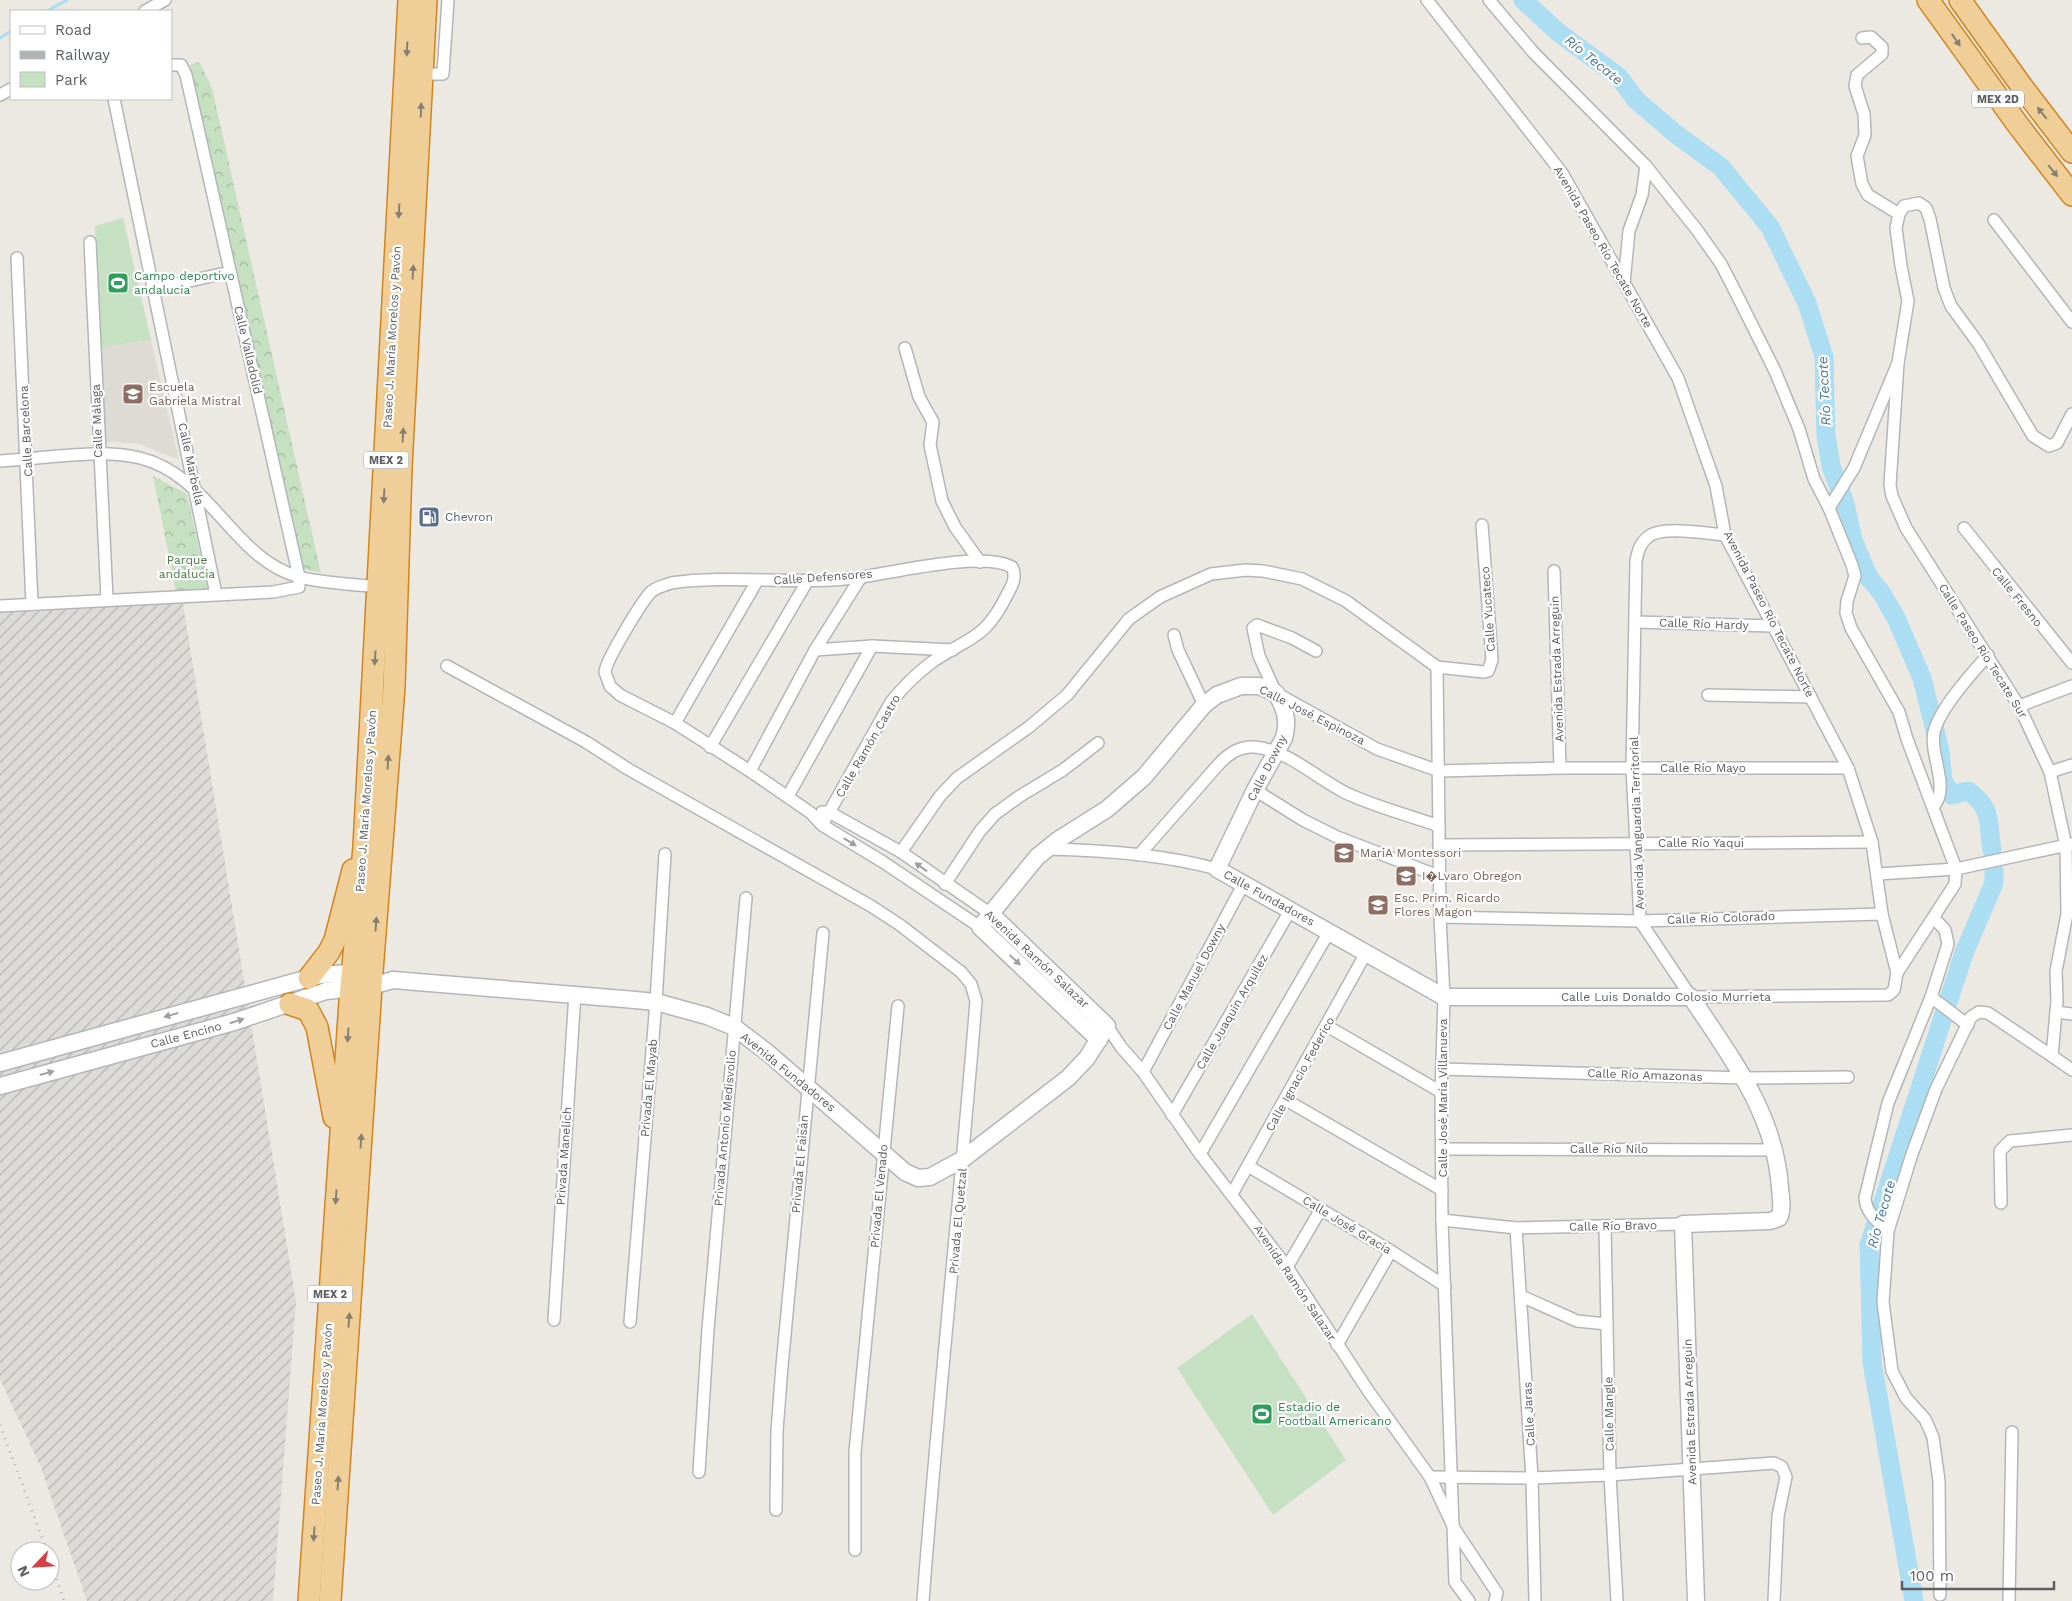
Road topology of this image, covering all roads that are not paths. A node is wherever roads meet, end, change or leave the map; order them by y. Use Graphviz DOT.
graph roads {
  1 [pos="165,0"];
  2 [pos="410,0"];
  3 [pos="426,0"];
  4 [pos="448,0"];
  5 [pos="1427,0"];
  6 [pos="1488,0"];
  7 [pos="1928,0"];
  8 [pos="1960,0"];
  9 [pos="147,10"];
  10 [pos="1862,38"];
  11 [pos="176,65"];
  12 [pos="422,74"];
  13 [pos="114,100"];
  14 [pos="2072,152"];
  15 [pos="1646,166"];
  16 [pos="2072,195"];
  17 [pos="1899,214"];
  18 [pos="1994,220"];
  19 [pos="90,242"];
  20 [pos="17,258"];
  21 [pos="230,272"];
  22 [pos="1624,283"];
  23 [pos="154,288"];
  24 [pos="2072,322"];
  25 [pos="905,348"];
  26 [pos="1898,363"];
  27 [pos="2072,414"];
  28 [pos="99,455"];
  29 [pos="28,460"];
  30 [pos="0,462"];
  31 [pos="196,489"];
  32 [pos="1829,508"];
  33 [pos="1482,525"];
  34 [pos="1964,528"];
  35 [pos="1725,535"];
  36 [pos="980,562"];
  37 [pos="1012,567"];
  38 [pos="1554,571"];
  39 [pos="299,577"];
  40 [pos="861,577"];
  41 [pos="808,580"];
  42 [pos="757,581"];
  43 [pos="388,588"];
  44 [pos="216,594"];
  45 [pos="107,600"];
  46 [pos="32,604"];
  47 [pos="0,606"];
  48 [pos="1635,622"];
  49 [pos="1773,626"];
  50 [pos="1174,635"];
  51 [pos="872,646"];
  52 [pos="815,650"];
  53 [pos="953,650"];
  54 [pos="1316,651"];
  55 [pos="1988,656"];
  56 [pos="2072,663"];
  57 [pos="447,666"];
  58 [pos="1437,668"];
  59 [pos="2072,686"];
  60 [pos="1276,694"];
  61 [pos="620,695"];
  62 [pos="1708,695"];
  63 [pos="1811,697"];
  64 [pos="1204,705"];
  65 [pos="2020,706"];
  66 [pos="675,723"];
  67 [pos="1098,743"];
  68 [pos="710,747"];
  69 [pos="1276,752"];
  70 [pos="2072,765"];
  71 [pos="1560,768"];
  72 [pos="1632,768"];
  73 [pos="1848,768"];
  74 [pos="750,771"];
  75 [pos="1439,771"];
  76 [pos="2050,772"];
  77 [pos="1255,790"];
  78 [pos="788,796"];
  79 [pos="1933,806"];
  80 [pos="830,812"];
  81 [pos="811,813"];
  82 [pos="822,825"];
  83 [pos="1440,826"];
  84 [pos="1872,842"];
  85 [pos="1638,843"];
  86 [pos="1440,845"];
  87 [pos="2069,845"];
  88 [pos="364,847"];
  89 [pos="1046,849"];
  90 [pos="901,852"];
  91 [pos="665,854"];
  92 [pos="1139,855"];
  93 [pos="1218,869"];
  94 [pos="1956,869"];
  95 [pos="1878,874"];
  96 [pos="1441,877"];
  97 [pos="1244,883"];
  98 [pos="945,884"];
  99 [pos="746,898"];
  100 [pos="1291,910"];
  101 [pos="991,914"];
  102 [pos="1882,914"];
  103 [pos="2069,914"];
  104 [pos="1440,917"];
  105 [pos="1934,918"];
  106 [pos="1640,921"];
  107 [pos="980,927"];
  108 [pos="1329,932"];
  109 [pos="823,933"];
  110 [pos="1366,953"];
  111 [pos="1897,972"];
  112 [pos="309,978"];
  113 [pos="362,979"];
  114 [pos="575,993"];
  115 [pos="1444,997"];
  116 [pos="1691,997"];
  117 [pos="1931,997"];
  118 [pos="656,1002"];
  119 [pos="290,1004"];
  120 [pos="898,1006"];
  121 [pos="2056,1012"];
  122 [pos="2072,1014"];
  123 [pos="1968,1025"];
  124 [pos="1327,1026"];
  125 [pos="734,1028"];
  126 [pos="1103,1033"];
  127 [pos="2052,1056"];
  128 [pos="0,1063"];
  129 [pos="1442,1069"];
  130 [pos="2072,1070"];
  131 [pos="1143,1072"];
  132 [pos="1848,1077"];
  133 [pos="1744,1078"];
  134 [pos="0,1086"];
  135 [pos="807,1086"];
  136 [pos="1441,1092"];
  137 [pos="1286,1100"];
  138 [pos="1172,1115"];
  139 [pos="2072,1135"];
  140 [pos="340,1148"];
  141 [pos="1443,1149"];
  142 [pos="1775,1150"];
  143 [pos="882,1152"];
  144 [pos="1200,1154"];
  145 [pos="964,1159"];
  146 [pos="1248,1166"];
  147 [pos="1442,1190"];
  148 [pos="1232,1194"];
  149 [pos="2001,1203"];
  150 [pos="1321,1209"];
  151 [pos="1781,1215"];
  152 [pos="1442,1220"];
  153 [pos="1683,1224"];
  154 [pos="1605,1226"];
  155 [pos="1516,1228"];
  156 [pos="1888,1231"];
  157 [pos="1391,1251"];
  158 [pos="1286,1267"];
  159 [pos="1445,1286"];
  160 [pos="1521,1296"];
  161 [pos="554,1320"];
  162 [pos="630,1322"];
  163 [pos="1607,1324"];
  164 [pos="1337,1345"];
  165 [pos="2012,1432"];
  166 [pos="1693,1470"];
  167 [pos="699,1472"];
  168 [pos="1610,1475"];
  169 [pos="1452,1477"];
  170 [pos="1430,1478"];
  171 [pos="1532,1478"];
  172 [pos="776,1510"];
  173 [pos="1454,1528"];
  174 [pos="854,1550"];
  175 [pos="1455,1582"];
  176 [pos="1940,1595"];
  177 [pos="1496,1597"];
  178 [pos="310,1601"];
  179 [pos="330,1601"];
  180 [pos="923,1601"];
  181 [pos="1457,1601"];
  182 [pos="1468,1601"];
  183 [pos="1535,1601"];
  184 [pos="1617,1601"];
  185 [pos="1696,1601"];
  186 [pos="1774,1601"];
  187 [pos="2009,1601"];
  1 -- 9 [label="street"];
  2 -- 43 [label="highway, Paseo J. María Morelos y Pavón / MEX 2, one-way"];
  3 -- 12 [label="highway, Paseo J. María Morelos y Pavón / MEX 2"];
  4 -- 12 [label="street"];
  5 -- 22 [label="street, Avenida Paseo Río Tecate Norte"];
  6 -- 15 [label="street"];
  7 -- 16 [label="highway, MEX 2D, one-way"];
  14 -- 8 [label="highway, MEX 2D, one-way"];
  10 -- 17 [label="street"];
  11 -- 21 [label="street, Calle Valladolid"];
  43 -- 12 [label="highway, Paseo J. María Morelos y Pavón / MEX 2, one-way"];
  13 -- 23 [label="street, Calle Marbella"];
  15 -- 22 [label="street"];
  15 -- 32 [label="street"];
  17 -- 26 [label="street"];
  17 -- 27 [label="street"];
  18 -- 24 [label="street"];
  19 -- 28 [label="street, Calle Málaga"];
  20 -- 29 [label="street, Calle Barcelona"];
  21 -- 23 [label="street"];
  21 -- 39 [label="street, Calle Valladolid"];
  22 -- 35 [label="street, Avenida Paseo Río Tecate Norte"];
  23 -- 31 [label="street, Calle Marbella"];
  25 -- 36 [label="street"];
  26 -- 32 [label="street"];
  26 -- 55 [label="street, Calle Paseo Río Tecate Sur"];
  28 -- 29 [label="street"];
  28 -- 31 [label="street"];
  28 -- 45 [label="street, Calle Málaga"];
  29 -- 30 [label="street"];
  29 -- 46 [label="street, Calle Barcelona"];
  31 -- 39 [label="street"];
  31 -- 44 [label="street, Calle Marbella"];
  32 -- 79 [label="street"];
  33 -- 58 [label="street, Calle Yucateco"];
  34 -- 56 [label="street, Calle Fresno"];
  35 -- 48 [label="street, Avenida Vanguardia Territorial"];
  35 -- 49 [label="street, Avenida Paseo Río Tecate Norte"];
  36 -- 37 [label="street, Calle Defensores"];
  36 -- 40 [label="street, Calle Defensores"];
  37 -- 53 [label="street, Calle Ramón Castro"];
  38 -- 71 [label="street, Avenida Estrada Arreguín"];
  39 -- 43 [label="street"];
  39 -- 44 [label="street"];
  40 -- 41 [label="street, Calle Defensores"];
  40 -- 52 [label="street"];
  41 -- 42 [label="street, Calle Defensores"];
  41 -- 68 [label="street"];
  42 -- 61 [label="street, Calle Defensores"];
  42 -- 66 [label="street"];
  43 -- 88 [label="highway, Paseo J. María Morelos y Pavón / MEX 2, one-way"];
  113 -- 43 [label="highway, Paseo J. María Morelos y Pavón / MEX 2, one-way"];
  44 -- 45 [label="street"];
  45 -- 46 [label="street"];
  46 -- 47 [label="street"];
  48 -- 49 [label="street, Calle Río Hardy"];
  48 -- 72 [label="street, Avenida Vanguardia Territorial"];
  49 -- 63 [label="street, Avenida Paseo Río Tecate Norte"];
  50 -- 64 [label="street"];
  51 -- 52 [label="street"];
  51 -- 53 [label="street"];
  51 -- 78 [label="street"];
  52 -- 74 [label="street"];
  53 -- 80 [label="street, Calle Ramón Castro"];
  54 -- 60 [label="street, Calle Downy"];
  55 -- 65 [label="street, Calle Paseo Río Tecate Sur"];
  55 -- 79 [label="street"];
  57 -- 145 [label="street, Privada El Quetzal"];
  58 -- 75 [label="street, Calle José María Villanueva"];
  58 -- 90 [label="street"];
  59 -- 65 [label="street"];
  60 -- 64 [label="street, Calle José Espinoza"];
  60 -- 69 [label="street, Calle Downy"];
  60 -- 75 [label="street, Calle José Espinoza"];
  61 -- 66 [label="street, Avenida Ramón Salazar"];
  62 -- 63 [label="street"];
  63 -- 73 [label="street, Avenida Paseo Río Tecate Norte"];
  64 -- 89 [label="street, Calle José Espinoza"];
  65 -- 76 [label="street, Calle Paseo Río Tecate Sur"];
  66 -- 68 [label="street, Avenida Ramón Salazar"];
  67 -- 98 [label="street"];
  68 -- 74 [label="street, Avenida Ramón Salazar"];
  69 -- 77 [label="street, Calle Downy"];
  69 -- 83 [label="street"];
  69 -- 92 [label="street"];
  70 -- 76 [label="street"];
  71 -- 72 [label="street, Calle Río Mayo"];
  71 -- 75 [label="street, Calle Río Mayo"];
  72 -- 73 [label="street, Calle Río Mayo"];
  72 -- 85 [label="street, Avenida Vanguardia Territorial"];
  73 -- 84 [label="street, Avenida Paseo Río Tecate Norte"];
  74 -- 78 [label="street, Avenida Ramón Salazar"];
  75 -- 83 [label="street, Calle José María Villanueva"];
  76 -- 87 [label="street, Calle Paseo Río Tecate Sur"];
  77 -- 93 [label="street, Calle Downy"];
  77 -- 96 [label="street"];
  78 -- 81 [label="street, Avenida Ramón Salazar"];
  79 -- 94 [label="street"];
  80 -- 81 [label="street"];
  80 -- 82 [label="street, Calle Ramón Castro"];
  80 -- 90 [label="street, Avenida Ramón Salazar"];
  81 -- 82 [label="street, Avenida Ramón Salazar"];
  82 -- 107 [label="street, Avenida Ramón Salazar, one-way"];
  83 -- 86 [label="street, Calle José María Villanueva"];
  84 -- 85 [label="street, Calle Río Yaqui"];
  84 -- 95 [label="street, Avenida Paseo Río Tecate Norte"];
  85 -- 86 [label="street, Calle Río Yaqui"];
  85 -- 106 [label="street, Avenida Vanguardia Territorial"];
  86 -- 96 [label="street, Calle José María Villanueva"];
  87 -- 94 [label="street"];
  87 -- 103 [label="street, Calle Paseo Río Tecate Sur"];
  88 -- 112 [label="highway"];
  88 -- 113 [label="highway, Paseo J. María Morelos y Pavón / MEX 2"];
  89 -- 92 [label="street, Calle Fundadores"];
  89 -- 101 [label="street, Calle José Espinoza"];
  98 -- 90 [label="street, Avenida Ramón Salazar, one-way"];
  91 -- 118 [label="street, Privada El Mayab"];
  92 -- 93 [label="street, Calle Fundadores"];
  93 -- 97 [label="street, Calle Fundadores"];
  94 -- 95 [label="street"];
  94 -- 105 [label="street"];
  95 -- 102 [label="street, Avenida Paseo Río Tecate Norte"];
  96 -- 104 [label="street, Calle José María Villanueva"];
  97 -- 100 [label="street, Calle Fundadores"];
  97 -- 131 [label="street, Calle Manuel Downy"];
  98 -- 101 [label="street, Avenida Ramón Salazar"];
  99 -- 125 [label="street, Privada Antonio Medisvolio"];
  100 -- 108 [label="street, Calle Fundadores"];
  100 -- 138 [label="street, Calle Juaquin Arquilez"];
  101 -- 107 [label="street, Calle José Espinoza"];
  101 -- 126 [label="street, Avenida Ramón Salazar"];
  102 -- 106 [label="street, Calle Río Colorado"];
  102 -- 111 [label="street, Avenida Paseo Río Tecate Norte"];
  103 -- 121 [label="street, Calle Paseo Río Tecate Sur"];
  104 -- 106 [label="street, Calle Río Colorado"];
  104 -- 115 [label="street, Calle José María Villanueva"];
  105 -- 111 [label="street"];
  105 -- 117 [label="street"];
  106 -- 116 [label="street, Avenida Vanguardia Territorial"];
  107 -- 126 [label="street, Avenida Ramón Salazar, one-way"];
  108 -- 110 [label="street, Calle Fundadores"];
  108 -- 144 [label="street"];
  109 -- 135 [label="street, Privada El Faisán"];
  110 -- 115 [label="street, Calle Fundadores"];
  110 -- 124 [label="street, Calle Ignacio Federico"];
  111 -- 116 [label="street, Calle Luis Donaldo Colosio Murrieta"];
  112 -- 113 [label="street, Calle Encino"];
  112 -- 128 [label="street, Calle Encino, one-way"];
  113 -- 114 [label="street, Avenida Fundadores"];
  113 -- 119 [label="street, Calle Encino"];
  113 -- 140 [label="highway, Paseo J. María Morelos y Pavón / MEX 2, one-way"];
  179 -- 113 [label="highway, Paseo J. María Morelos y Pavón / MEX 2, one-way"];
  114 -- 118 [label="street, Avenida Fundadores"];
  114 -- 161 [label="street, Privada Manelich"];
  115 -- 116 [label="street, Calle Luis Donaldo Colosio Murrieta"];
  115 -- 129 [label="street, Calle José María Villanueva"];
  116 -- 133 [label="street, Avenida Vanguardia Territorial"];
  117 -- 123 [label="street"];
  117 -- 156 [label="street"];
  118 -- 125 [label="street, Avenida Fundadores"];
  118 -- 162 [label="street, Privada El Mayab"];
  134 -- 119 [label="street, Calle Encino, one-way"];
  119 -- 140 [label="highway"];
  120 -- 143 [label="street, Privada El Venado"];
  121 -- 122 [label="street"];
  121 -- 127 [label="street, Calle Paseo Río Tecate Sur"];
  123 -- 127 [label="street"];
  123 -- 156 [label="street"];
  124 -- 136 [label="street"];
  124 -- 137 [label="street, Calle Ignacio Federico"];
  125 -- 135 [label="street, Avenida Fundadores"];
  125 -- 167 [label="street, Privada Antonio Medisvolio"];
  126 -- 131 [label="street, Avenida Ramón Salazar"];
  126 -- 145 [label="street, Avenida Fundadores"];
  127 -- 130 [label="street"];
  129 -- 133 [label="street, Calle Río Amazonas"];
  129 -- 136 [label="street, Calle José María Villanueva"];
  131 -- 138 [label="street, Avenida Ramón Salazar"];
  132 -- 133 [label="street, Calle Río Amazonas"];
  133 -- 142 [label="street, Avenida Vanguardia Territorial"];
  135 -- 143 [label="street, Avenida Fundadores"];
  135 -- 172 [label="street, Privada El Faisán"];
  136 -- 141 [label="street, Calle José María Villanueva"];
  137 -- 146 [label="street, Calle Ignacio Federico"];
  137 -- 147 [label="street"];
  138 -- 144 [label="street, Avenida Ramón Salazar"];
  139 -- 149 [label="street"];
  140 -- 178 [label="highway, Paseo J. María Morelos y Pavón / MEX 2, one-way"];
  141 -- 142 [label="street, Calle Río Nilo"];
  141 -- 147 [label="street, Calle José María Villanueva"];
  142 -- 151 [label="street, Avenida Vanguardia Territorial"];
  143 -- 145 [label="street, Avenida Fundadores"];
  143 -- 174 [label="street, Privada El Venado"];
  144 -- 148 [label="street, Avenida Ramón Salazar"];
  145 -- 180 [label="street, Privada El Quetzal"];
  146 -- 148 [label="street, Calle Ignacio Federico"];
  146 -- 150 [label="street, Calle José Gracia"];
  147 -- 152 [label="street, Calle José María Villanueva"];
  148 -- 158 [label="street, Avenida Ramón Salazar"];
  150 -- 157 [label="street, Calle José Gracia"];
  150 -- 158 [label="street"];
  151 -- 153 [label="street, Calle Río Bravo"];
  152 -- 155 [label="street, Calle Río Bravo"];
  152 -- 159 [label="street, Calle José María Villanueva"];
  153 -- 154 [label="street, Calle Río Bravo"];
  153 -- 166 [label="street, Avenida Estrada Arreguín"];
  154 -- 155 [label="street, Calle Río Bravo"];
  154 -- 163 [label="street, Calle Mangle"];
  155 -- 160 [label="street, Calle Jaras"];
  156 -- 176 [label="street"];
  157 -- 159 [label="street, Calle José Gracia"];
  157 -- 164 [label="street"];
  158 -- 164 [label="street, Avenida Ramón Salazar"];
  159 -- 169 [label="street, Calle José María Villanueva"];
  160 -- 163 [label="street"];
  160 -- 171 [label="street, Calle Jaras"];
  163 -- 168 [label="street, Calle Mangle"];
  164 -- 170 [label="street, Avenida Ramón Salazar"];
  165 -- 187 [label="street"];
  166 -- 168 [label="street"];
  166 -- 185 [label="street, Avenida Estrada Arreguín"];
  166 -- 186 [label="street"];
  168 -- 171 [label="street"];
  168 -- 184 [label="street, Calle Mangle"];
  169 -- 170 [label="street"];
  169 -- 171 [label="street"];
  169 -- 173 [label="street, Calle José María Villanueva"];
  170 -- 173 [label="street, Avenida Ramón Salazar"];
  171 -- 183 [label="street, Calle Jaras"];
  173 -- 175 [label="street, Avenida Ramón Salazar"];
  173 -- 177 [label="street, Avenida Ramón Salazar"];
  175 -- 181 [label="street, Avenida Ramón Salazar"];
  175 -- 182 [label="street"];
}
